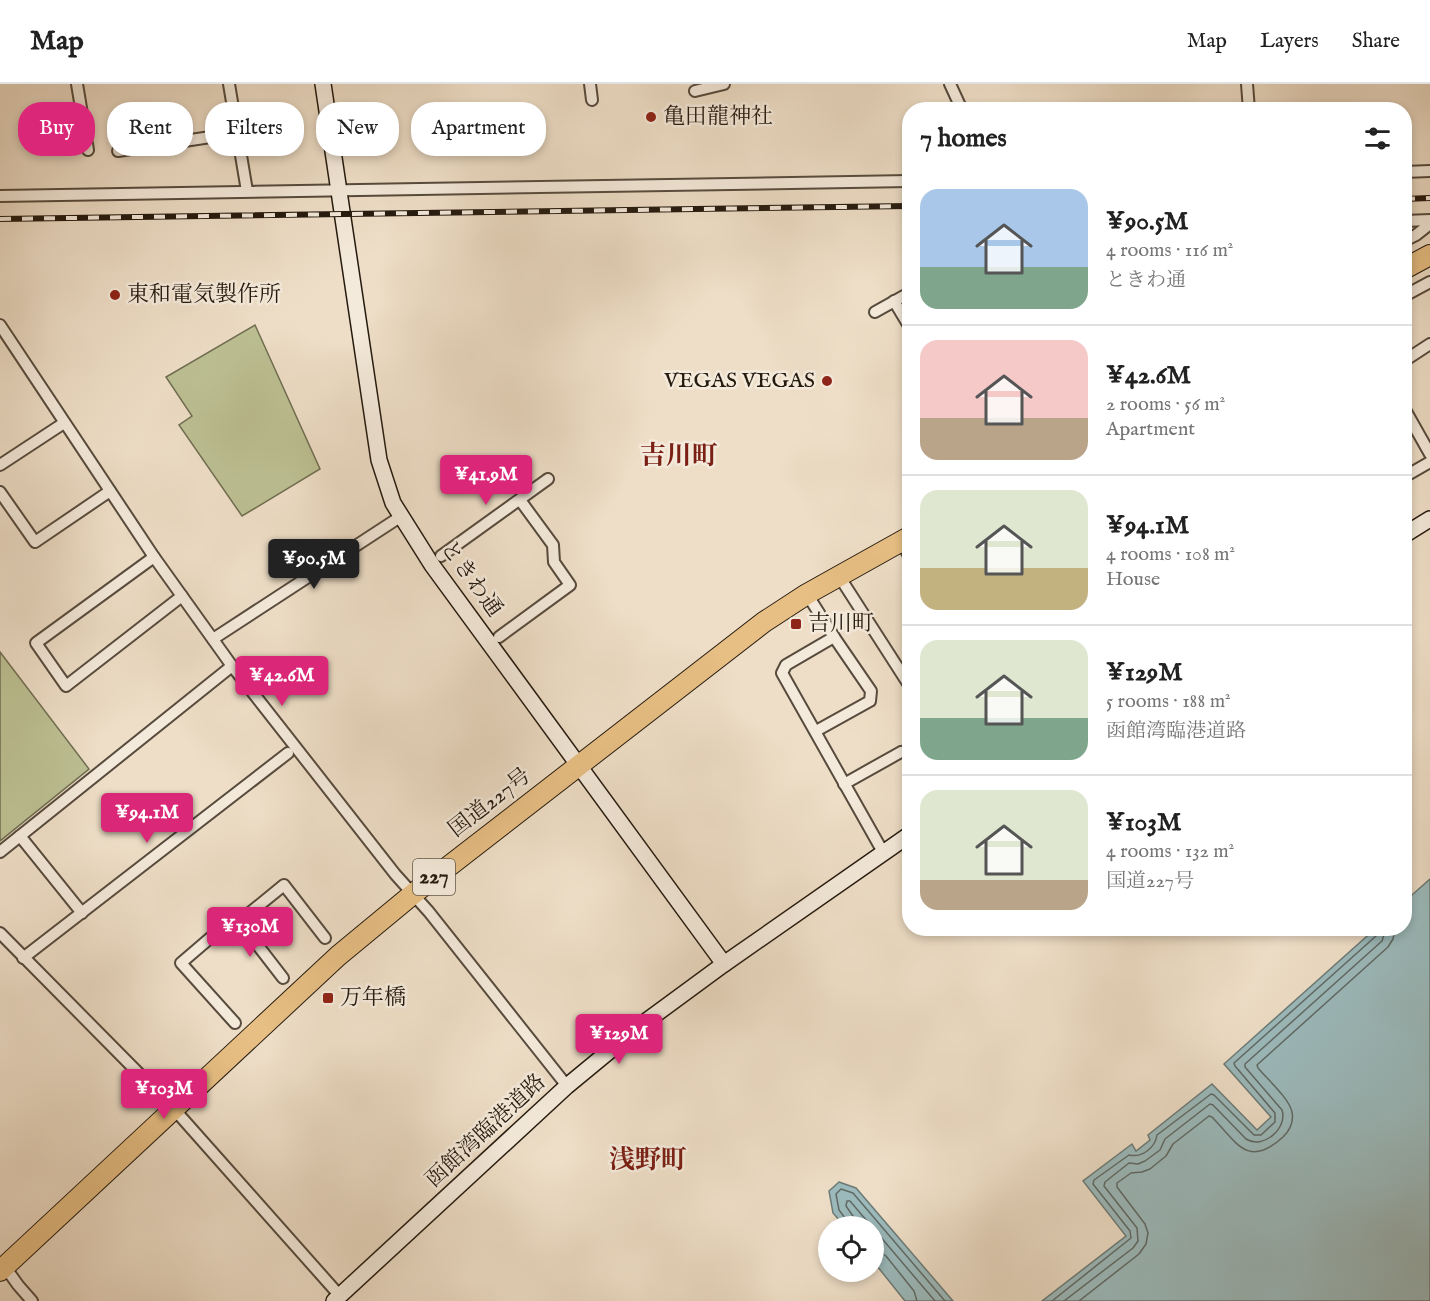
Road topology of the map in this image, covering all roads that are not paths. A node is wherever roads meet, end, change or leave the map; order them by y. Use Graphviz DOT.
graph roads {
  1 [pos="77,84"];
  2 [pos="229,84"];
  3 [pos="323,84"];
  4 [pos="590,84"];
  5 [pos="724,84"];
  6 [pos="950,84"];
  7 [pos="1247,84"];
  8 [pos="695,91"];
  9 [pos="592,100"];
  10 [pos="80,102"];
  11 [pos="232,102"];
  12 [pos="958,102"];
  13 [pos="1248,102"];
  14 [pos="241,156"];
  15 [pos="1430,171"];
  16 [pos="1412,172"];
  17 [pos="902,181"];
  18 [pos="340,189"];
  19 [pos="247,191"];
  20 [pos="0,196"];
  21 [pos="1412,221"];
  22 [pos="1430,222"];
  23 [pos="1412,237"];
  24 [pos="1430,255"];
  25 [pos="1412,265"];
  26 [pos="1430,282"];
  27 [pos="1412,292"];
  28 [pos="902,297"];
  29 [pos="894,301"];
  30 [pos="874,312"];
  31 [pos="902,314"];
  32 [pos="0,324"];
  33 [pos="1430,344"];
  34 [pos="1412,356"];
  35 [pos="1412,422"];
  36 [pos="64,423"];
  37 [pos="1430,454"];
  38 [pos="1430,462"];
  39 [pos="0,465"];
  40 [pos="1412,472"];
  41 [pos="548,479"];
  42 [pos="110,491"];
  43 [pos="0,492"];
  44 [pos="520,500"];
  45 [pos="400,517"];
  46 [pos="1430,519"];
  47 [pos="1412,530"];
  48 [pos="902,547"];
  49 [pos="441,556"];
  50 [pos="154,557"];
  51 [pos="839,576"];
  52 [pos="807,594"];
  53 [pos="182,596"];
  54 [pos="499,637"];
  55 [pos="834,637"];
  56 [pos="213,639"];
  57 [pos="232,666"];
  58 [pos="902,674"];
  59 [pos="816,731"];
  60 [pos="902,752"];
  61 [pos="288,753"];
  62 [pos="578,765"];
  63 [pos="844,784"];
  64 [pos="21,836"];
  65 [pos="902,840"];
  66 [pos="0,852"];
  67 [pos="883,852"];
  68 [pos="413,894"];
  69 [pos="82,913"];
  70 [pos="239,921"];
  71 [pos="0,933"];
  72 [pos="325,938"];
  73 [pos="23,958"];
  74 [pos="724,964"];
  75 [pos="283,978"];
  76 [pos="236,1023"];
  77 [pos="567,1086"];
  78 [pos="174,1109"];
  79 [pos="2,1265"];
  80 [pos="338,1298"];
  81 [pos="32,1301"];
  1 -- 10 [label="street"];
  2 -- 11 [label="street"];
  3 -- 18 [label="street, ときわ通"];
  4 -- 9 [label="street"];
  5 -- 8 [label="street"];
  6 -- 12 [label="street"];
  7 -- 13 [label="street"];
  14 -- 19 [label="street"];
  15 -- 16 [label="street"];
  17 -- 18 [label="street"];
  18 -- 19 [label="street"];
  18 -- 45 [label="street, ときわ通"];
  19 -- 20 [label="street"];
  21 -- 22 [label="street"];
  22 -- 23 [label="street"];
  24 -- 25 [label="highway"];
  26 -- 27 [label="street"];
  28 -- 29 [label="street"];
  29 -- 30 [label="street"];
  29 -- 31 [label="street"];
  32 -- 36 [label="street"];
  33 -- 34 [label="street"];
  35 -- 37 [label="street"];
  36 -- 39 [label="street"];
  36 -- 42 [label="street"];
  38 -- 40 [label="street"];
  41 -- 44 [label="street"];
  42 -- 43 [label="street"];
  42 -- 50 [label="street"];
  44 -- 49 [label="street"];
  44 -- 54 [label="street"];
  45 -- 56 [label="street"];
  45 -- 62 [label="street, ときわ通"];
  46 -- 47 [label="street"];
  48 -- 51 [label="highway, 国道227号 / 227"];
  50 -- 53 [label="street"];
  50 -- 53 [label="street"];
  51 -- 52 [label="highway, 国道227号 / 227"];
  51 -- 58 [label="street"];
  52 -- 55 [label="street"];
  52 -- 62 [label="highway, 国道227号 / 227"];
  53 -- 56 [label="street"];
  55 -- 59 [label="street"];
  55 -- 59 [label="street"];
  56 -- 57 [label="street"];
  57 -- 64 [label="street"];
  57 -- 68 [label="street"];
  59 -- 63 [label="street"];
  60 -- 63 [label="street"];
  61 -- 69 [label="street"];
  62 -- 68 [label="highway, 国道227号 / 227"];
  62 -- 74 [label="street, ときわ通"];
  63 -- 67 [label="street"];
  64 -- 66 [label="street"];
  64 -- 69 [label="street"];
  65 -- 67 [label="street, 函館湾臨港道路"];
  67 -- 74 [label="street, 函館湾臨港道路"];
  68 -- 77 [label="street"];
  68 -- 78 [label="highway, 国道227号 / 227"];
  69 -- 73 [label="street"];
  70 -- 72 [label="street"];
  70 -- 75 [label="street"];
  70 -- 76 [label="street"];
  71 -- 73 [label="street"];
  73 -- 78 [label="street"];
  74 -- 77 [label="street, 函館湾臨港道路"];
  77 -- 80 [label="street, 函館湾臨港道路"];
  78 -- 79 [label="highway, 国道227号 / 227"];
  78 -- 80 [label="street"];
  79 -- 81 [label="street"];
}
